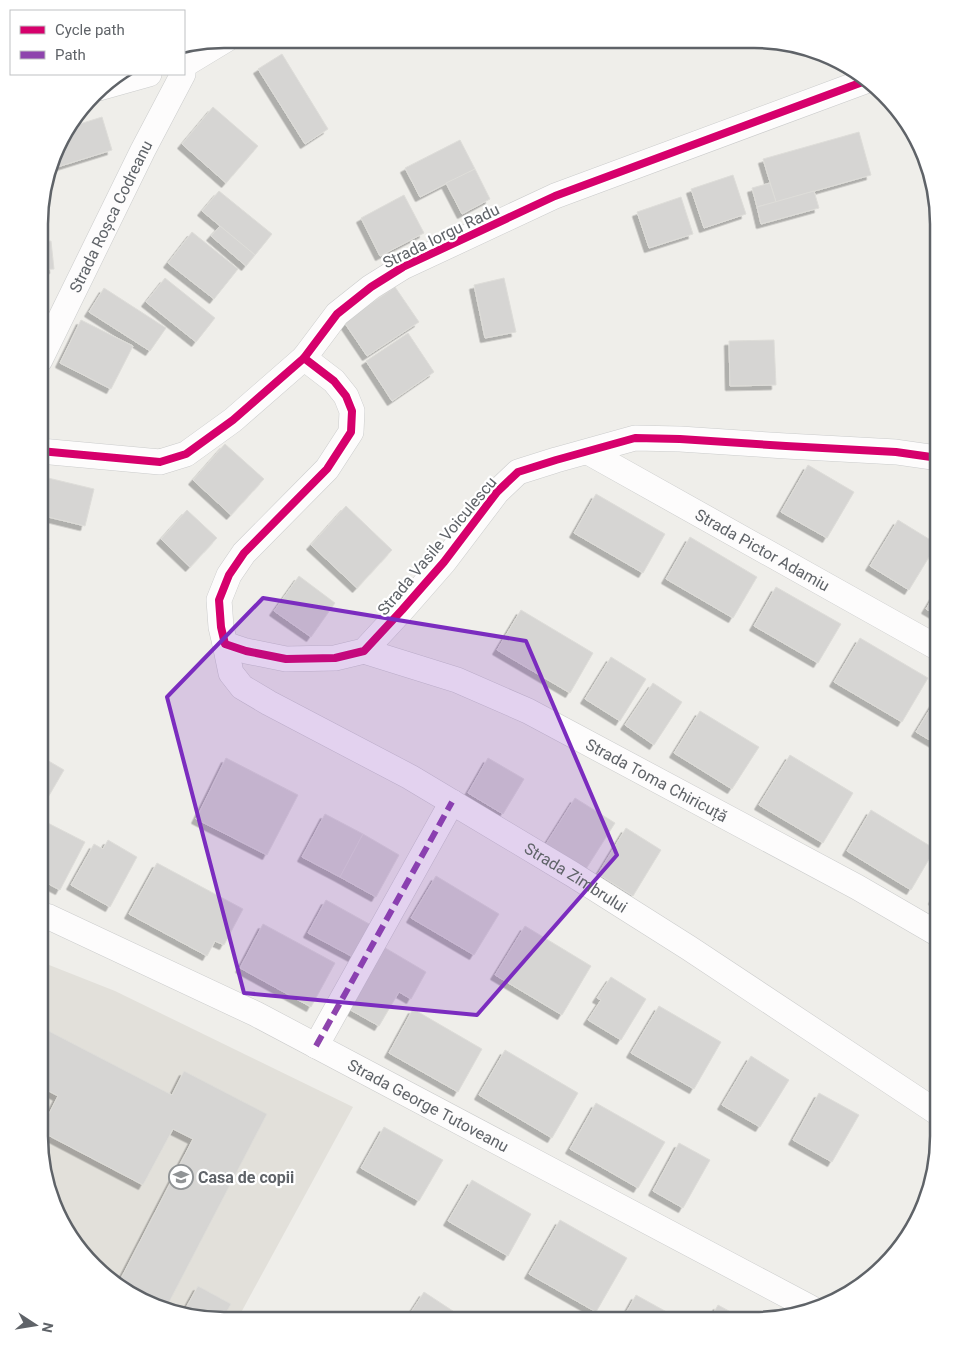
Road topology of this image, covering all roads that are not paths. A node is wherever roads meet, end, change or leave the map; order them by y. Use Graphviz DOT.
graph roads {
  1 [pos="214,48"];
  2 [pos="185,68"];
  3 [pos="144,75"];
  4 [pos="181,75"];
  5 [pos="119,82"];
  6 [pos="859,83"];
  7 [pos="48,344"];
  8 [pos="304,358"];
  9 [pos="588,452"];
  10 [pos="48,453"];
  11 [pos="930,457"];
  12 [pos="930,643"];
  13 [pos="225,644"];
  14 [pos="364,652"];
  15 [pos="452,802"];
  16 [pos="48,918"];
  17 [pos="929,929"];
  18 [pos="316,1046"];
  19 [pos="929,1107"];
  20 [pos="804,1305"];
  1 -- 2 [label="street"];
  3 -- 5 [label="street"];
  4 -- 7 [label="street, Strada Roșca Codreanu"];
  6 -- 8 [label="street, Strada Iorgu Radu"];
  8 -- 10 [label="street, Strada Iorgu Radu"];
  8 -- 13 [label="street"];
  9 -- 11 [label="street, Strada Vasile Voiculescu"];
  9 -- 12 [label="street, Strada Pictor Adamiu"];
  9 -- 14 [label="street, Strada Vasile Voiculescu"];
  13 -- 14 [label="street"];
  13 -- 15 [label="street, Strada Zimbrului"];
  14 -- 17 [label="street, Strada Toma Chiricuță"];
  15 -- 18 [label="street"];
  15 -- 19 [label="street, Strada Zimbrului"];
  16 -- 18 [label="street, Strada George Tutoveanu"];
  18 -- 20 [label="street, Strada George Tutoveanu"];
}
